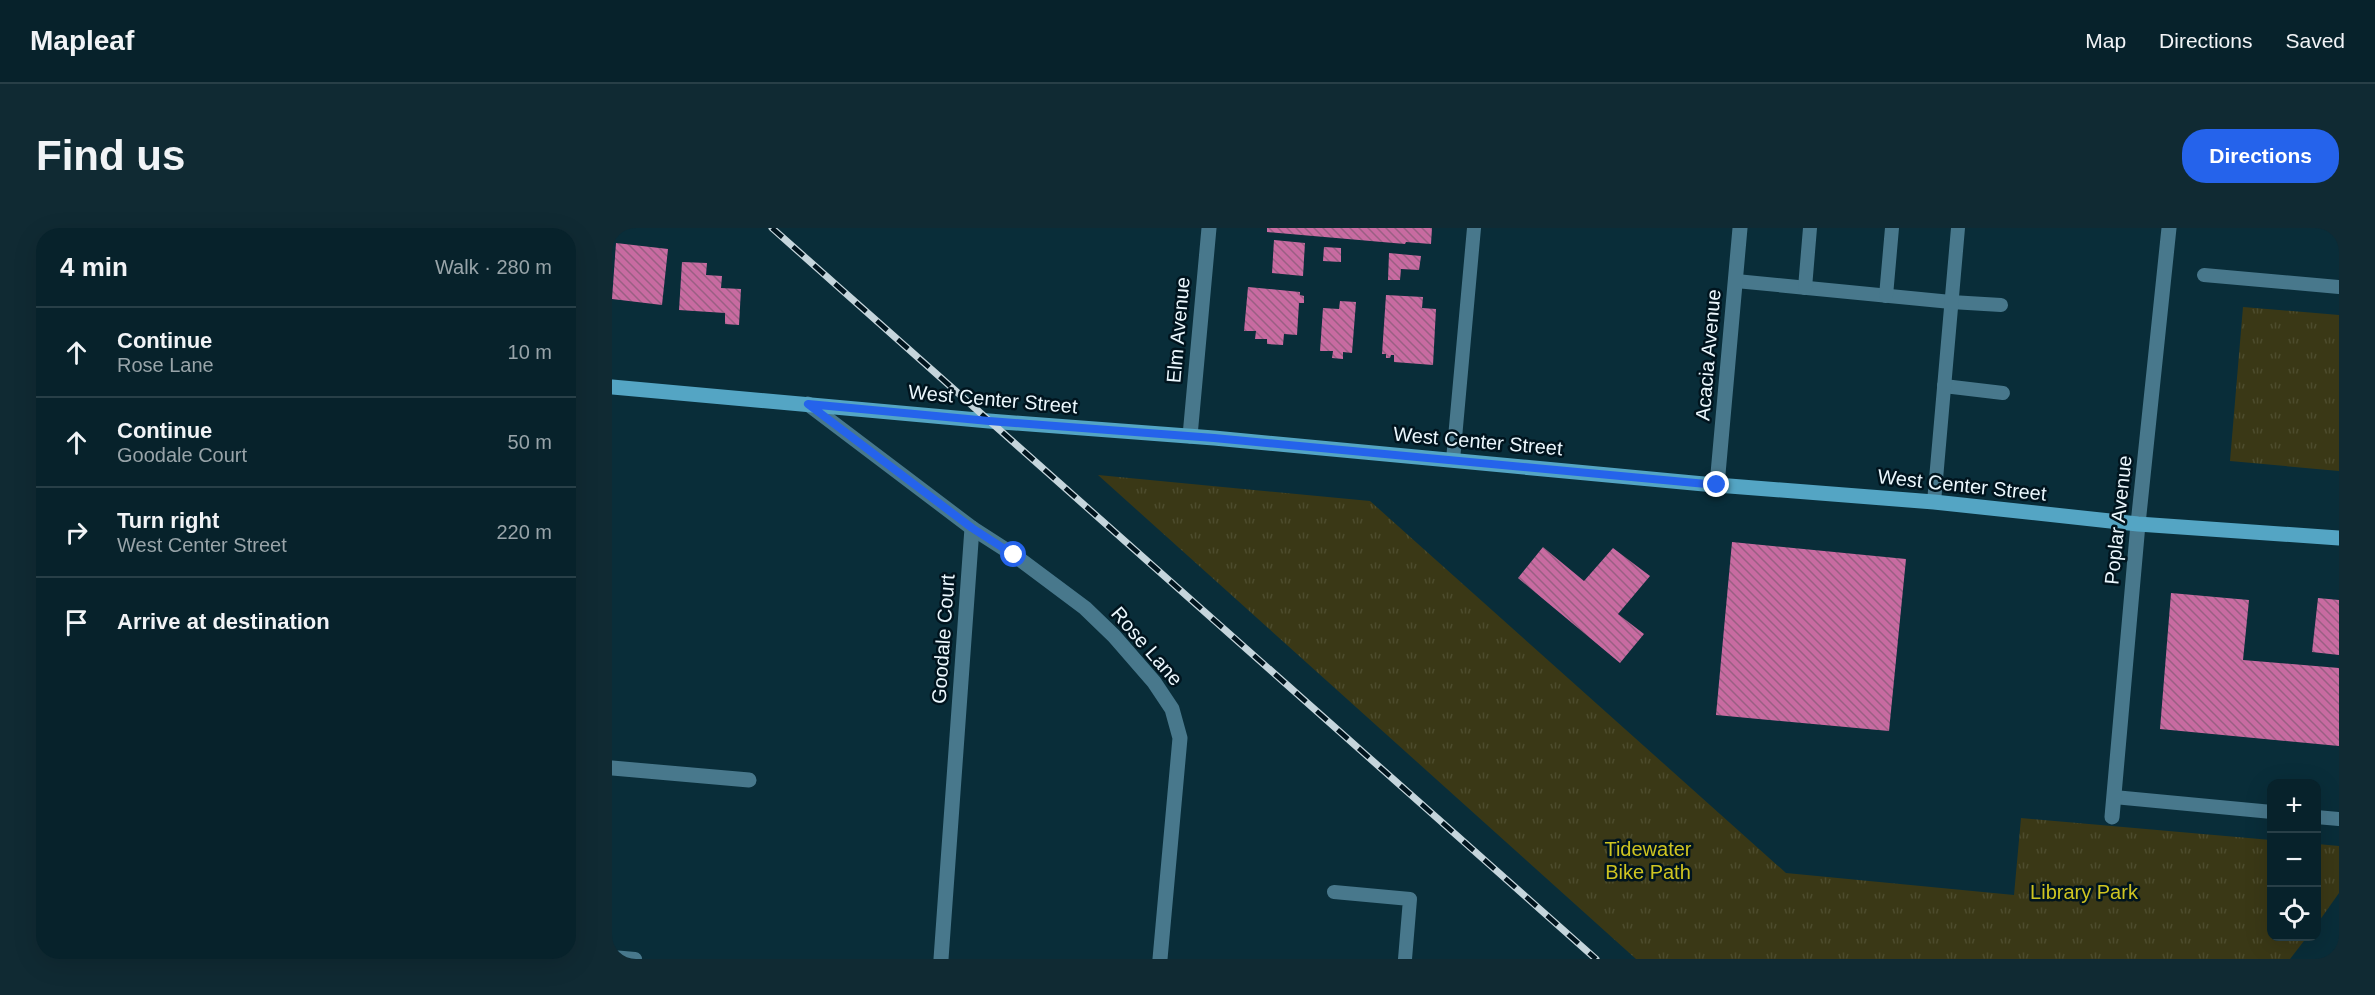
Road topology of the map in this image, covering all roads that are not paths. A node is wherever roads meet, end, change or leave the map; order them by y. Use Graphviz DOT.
graph roads {
  1 [pos="1209,228"];
  2 [pos="1474,228"];
  3 [pos="1740,228"];
  4 [pos="1810,228"];
  5 [pos="1892,228"];
  6 [pos="1958,228"];
  7 [pos="2169,228"];
  8 [pos="2204,275"];
  9 [pos="1736,281"];
  10 [pos="2339,287"];
  11 [pos="1805,288"];
  12 [pos="1886,296"];
  13 [pos="1951,302"];
  14 [pos="2001,304"];
  15 [pos="1944,386"];
  16 [pos="612,387"];
  17 [pos="2003,393"];
  18 [pos="808,404"];
  19 [pos="1190,436"];
  20 [pos="1453,460"];
  21 [pos="1717,485"];
  22 [pos="1934,502"];
  23 [pos="2138,524"];
  24 [pos="972,528"];
  25 [pos="2339,538"];
  26 [pos="612,768"];
  27 [pos="749,780"];
  28 [pos="2114,796"];
  29 [pos="2267,812"];
  30 [pos="2112,817"];
  31 [pos="2321,817"];
  32 [pos="2339,819"];
  33 [pos="1334,892"];
  34 [pos="612,957"];
  35 [pos="635,959"];
  36 [pos="941,959"];
  37 [pos="1160,959"];
  38 [pos="1405,959"];
  1 -- 19 [label="street, Elm Avenue"];
  2 -- 20 [label="lane"];
  3 -- 9 [label="street, Acacia Avenue"];
  4 -- 11 [label="lane"];
  5 -- 12 [label="lane"];
  6 -- 13 [label="lane"];
  7 -- 23 [label="street, Poplar Avenue"];
  8 -- 10 [label="lane"];
  9 -- 11 [label="lane"];
  9 -- 21 [label="street, Acacia Avenue"];
  11 -- 12 [label="lane"];
  12 -- 13 [label="lane"];
  13 -- 14 [label="lane"];
  13 -- 15 [label="lane"];
  15 -- 17 [label="lane"];
  15 -- 22 [label="lane"];
  16 -- 18 [label="street, West Center Street"];
  18 -- 19 [label="street, West Center Street"];
  18 -- 24 [label="street"];
  19 -- 20 [label="street, West Center Street"];
  20 -- 21 [label="street, West Center Street"];
  21 -- 22 [label="street, West Center Street"];
  22 -- 23 [label="street, West Center Street"];
  23 -- 25 [label="street, West Center Street"];
  23 -- 28 [label="street, Poplar Avenue"];
  24 -- 36 [label="street, Goodale Court"];
  24 -- 37 [label="street, Rose Lane"];
  26 -- 27 [label="street"];
  28 -- 29 [label="lane"];
  28 -- 30 [label="street, Poplar Avenue"];
  31 -- 32 [label="lane"];
  33 -- 38 [label="lane"];
  34 -- 35 [label="lane"];
}
